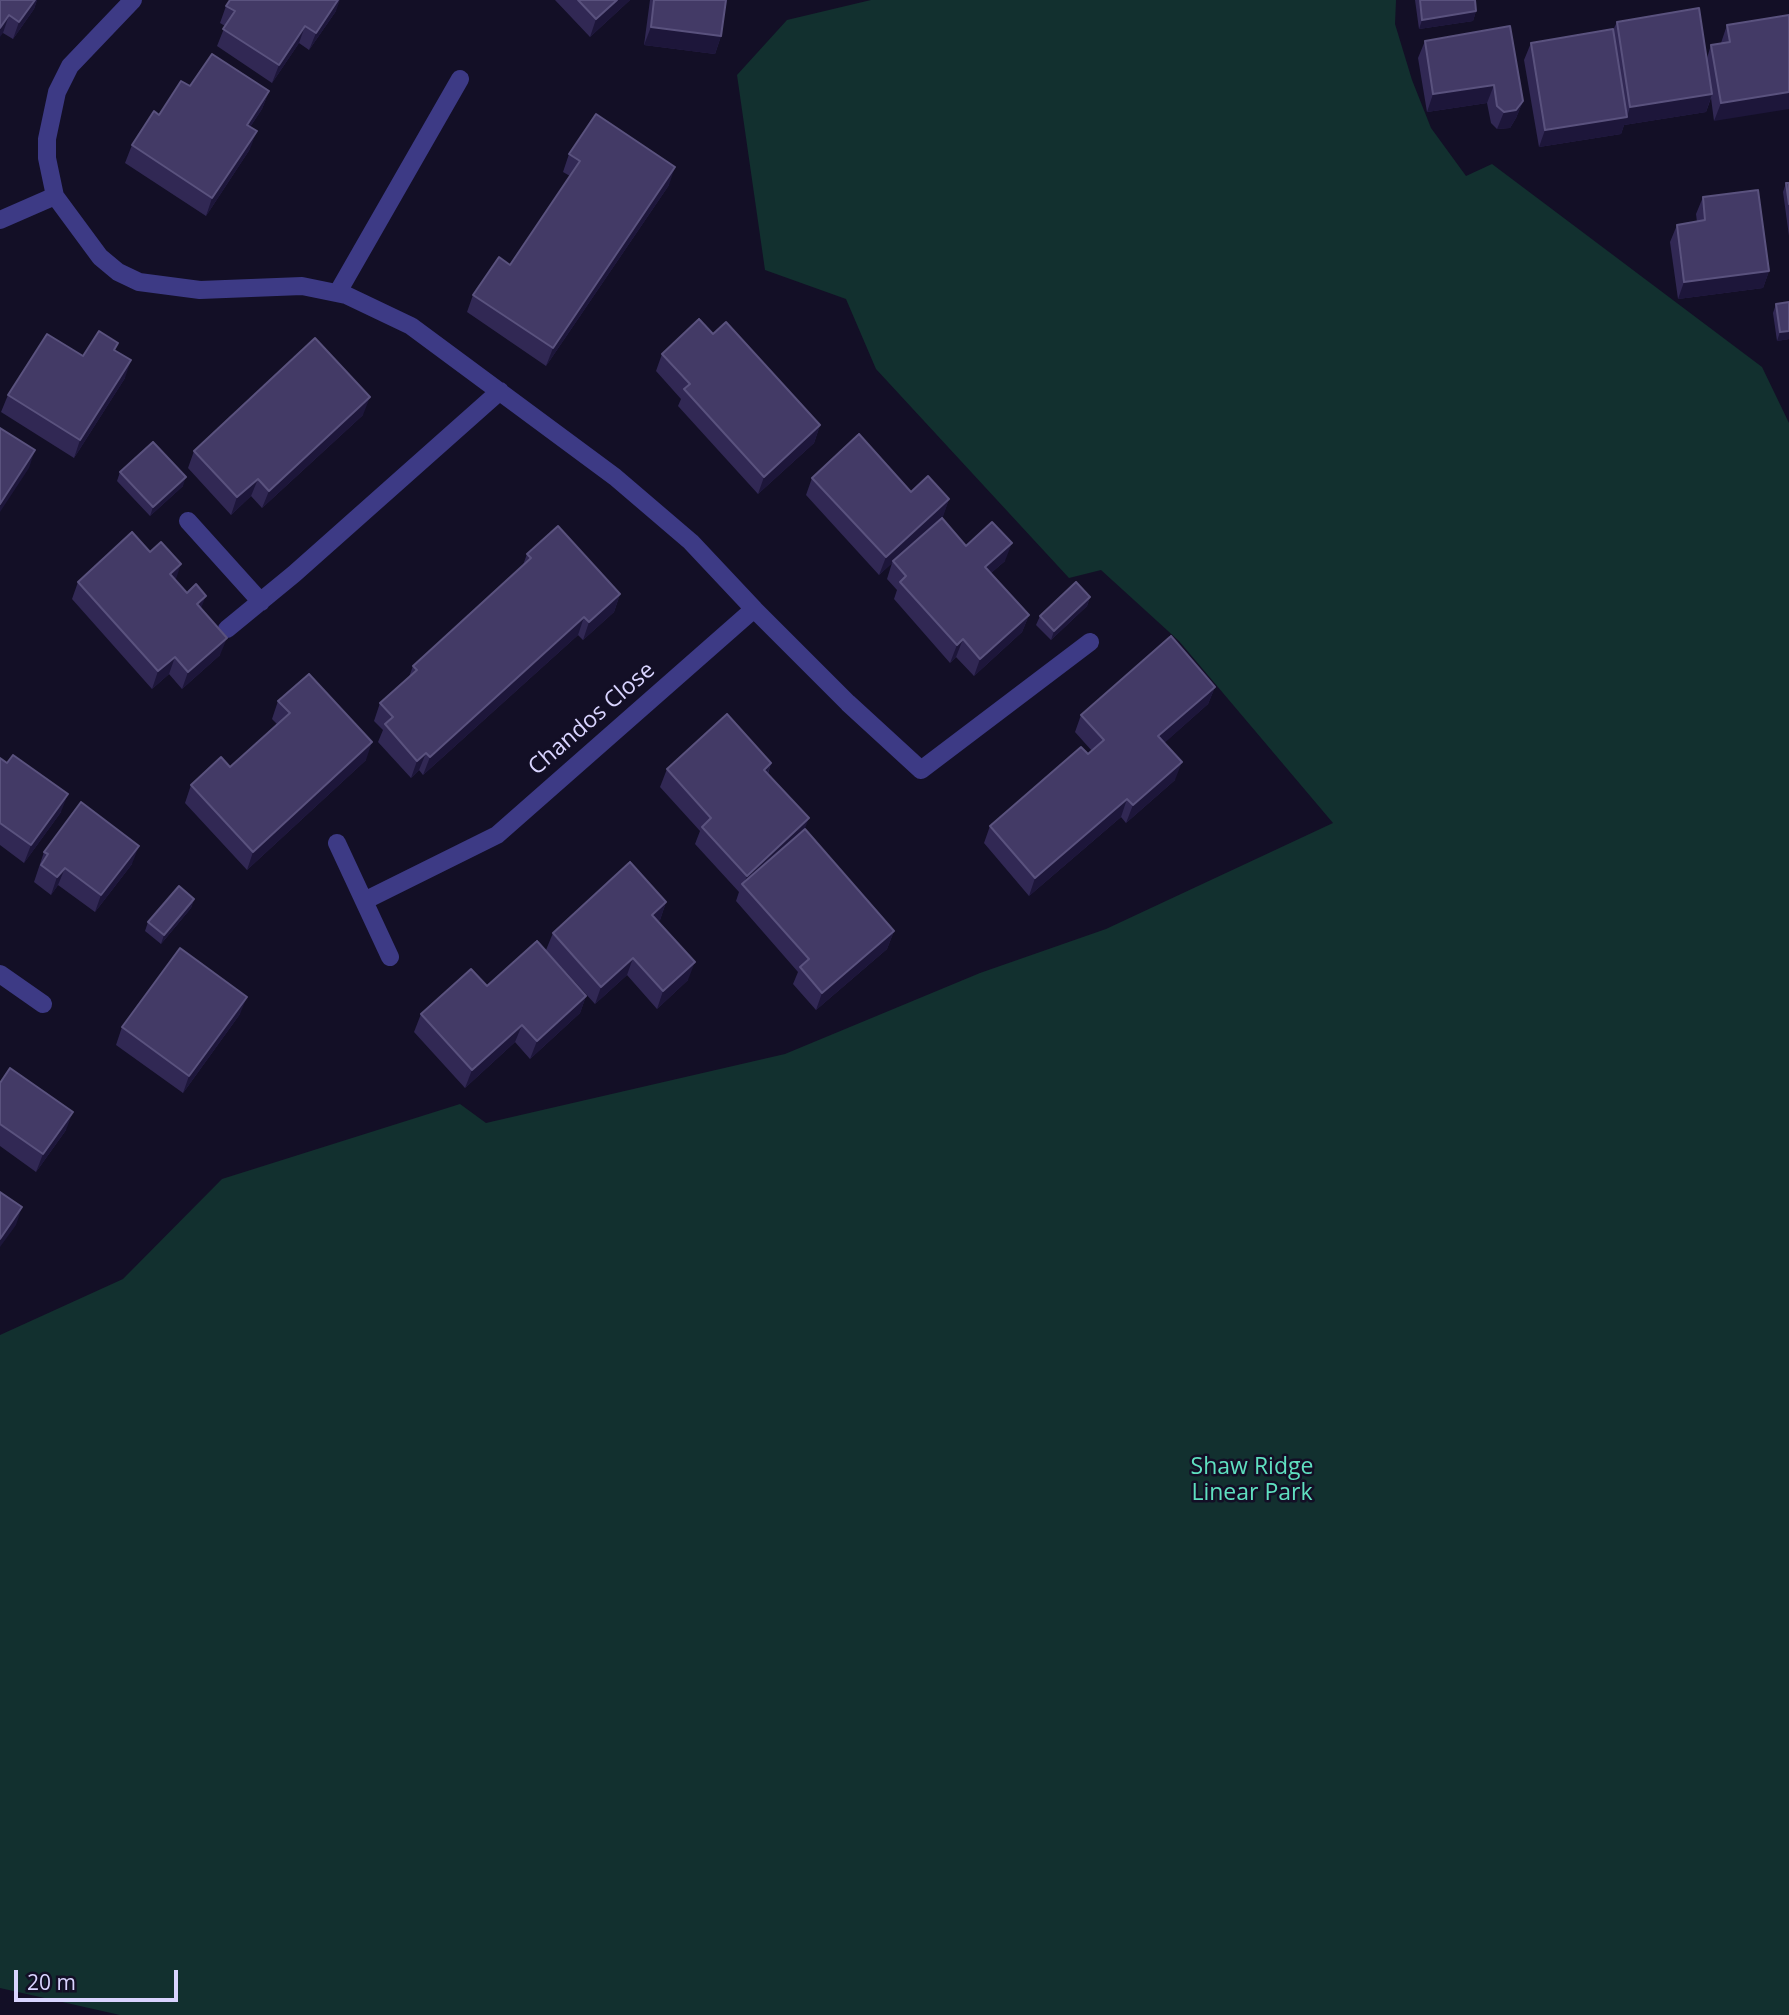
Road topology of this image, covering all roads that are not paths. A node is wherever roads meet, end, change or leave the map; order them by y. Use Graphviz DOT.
graph roads {
  1 [pos="134,0"];
  2 [pos="460,79"];
  3 [pos="55,197"];
  4 [pos="0,220"];
  5 [pos="338,292"];
  6 [pos="500,390"];
  7 [pos="188,521"];
  8 [pos="261,602"];
  9 [pos="754,609"];
  10 [pos="227,629"];
  11 [pos="1090,642"];
  12 [pos="337,843"];
  13 [pos="364,901"];
  14 [pos="390,957"];
  15 [pos="0,974"];
  16 [pos="43,1004"];
  1 -- 3 [label="street"];
  2 -- 5 [label="street"];
  3 -- 4 [label="street"];
  3 -- 5 [label="street"];
  5 -- 6 [label="street"];
  6 -- 8 [label="street"];
  6 -- 9 [label="street"];
  7 -- 8 [label="street"];
  8 -- 10 [label="street"];
  9 -- 11 [label="street"];
  9 -- 13 [label="street, Chandos Close"];
  12 -- 13 [label="street"];
  13 -- 14 [label="street"];
  15 -- 16 [label="street"];
}
